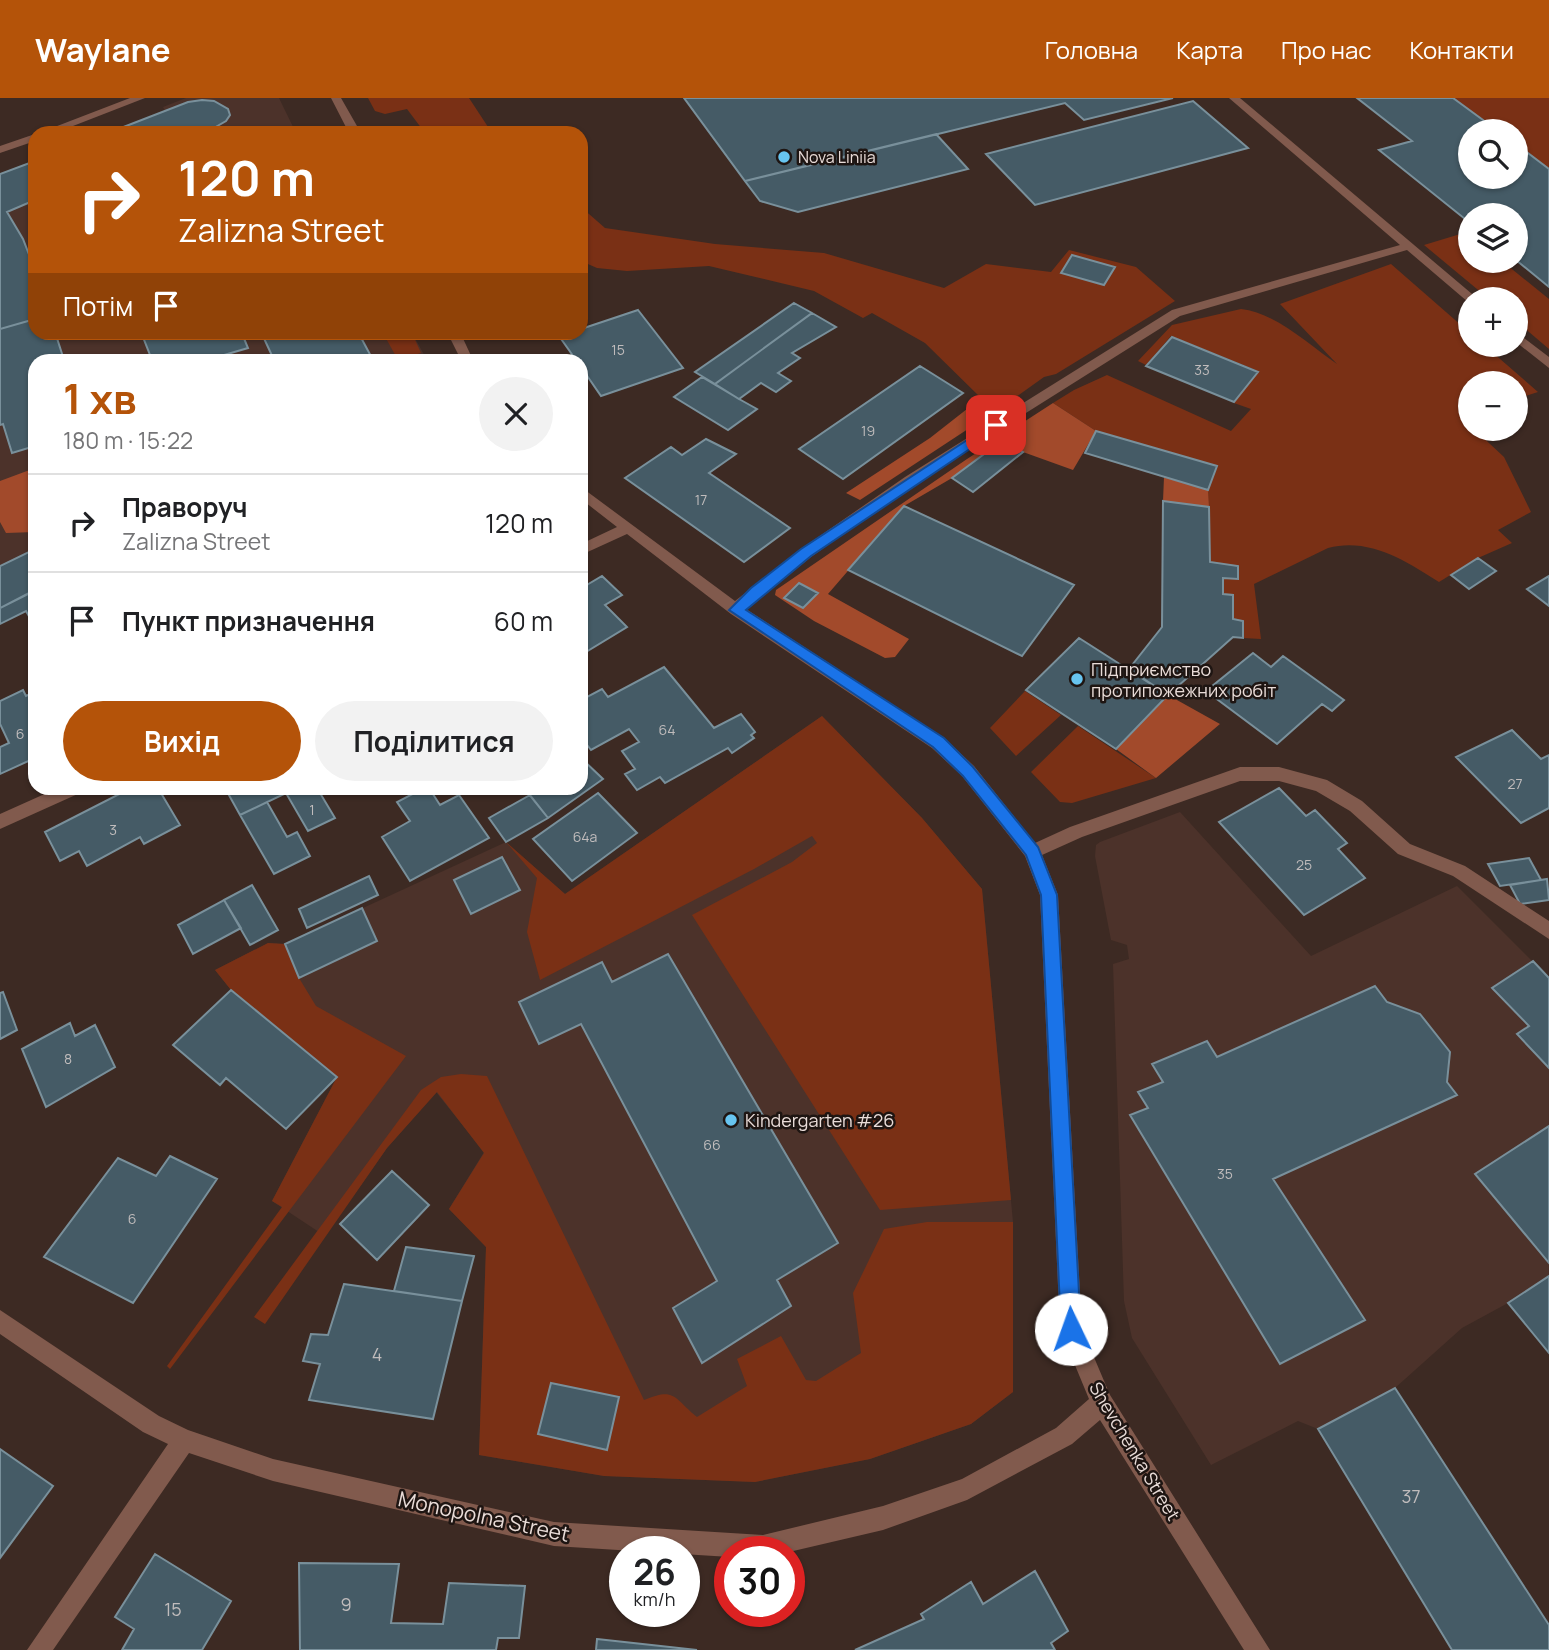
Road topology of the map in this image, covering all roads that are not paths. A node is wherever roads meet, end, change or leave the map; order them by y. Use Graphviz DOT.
graph roads {
  1 [pos="140,98"];
  2 [pos="336,98"];
  3 [pos="1234,98"];
  4 [pos="64,126"];
  5 [pos="351,126"];
  6 [pos="28,140"];
  7 [pos="0,150"];
  8 [pos="1409,246"];
  9 [pos="1458,287"];
  10 [pos="1528,346"];
  11 [pos="1549,364"];
  12 [pos="588,497"];
  13 [pos="627,528"];
  14 [pos="588,547"];
  15 [pos="736,610"];
  16 [pos="59,795"];
  17 [pos="0,822"];
  18 [pos="1032,852"];
  19 [pos="1549,931"];
  20 [pos="0,1321"];
  21 [pos="1102,1403"];
  22 [pos="184,1440"];
  23 [pos="39,1650"];
  24 [pos="1258,1650"];
  1 -- 4 [label="street"];
  2 -- 5 [label="street"];
  3 -- 8 [label="street"];
  6 -- 7 [label="street"];
  8 -- 9 [label="street"];
  8 -- 15 [label="street"];
  10 -- 11 [label="street"];
  12 -- 13 [label="street, Shevchenka Street"];
  13 -- 14 [label="street"];
  13 -- 15 [label="street, Shevchenka Street"];
  15 -- 18 [label="street, Shevchenka Street"];
  16 -- 17 [label="street"];
  18 -- 19 [label="street"];
  18 -- 21 [label="street, Shevchenka Street"];
  20 -- 22 [label="street, Monopolna Street"];
  21 -- 22 [label="street, Monopolna Street"];
  21 -- 24 [label="street, Shevchenka Street"];
  22 -- 23 [label="street"];
}
